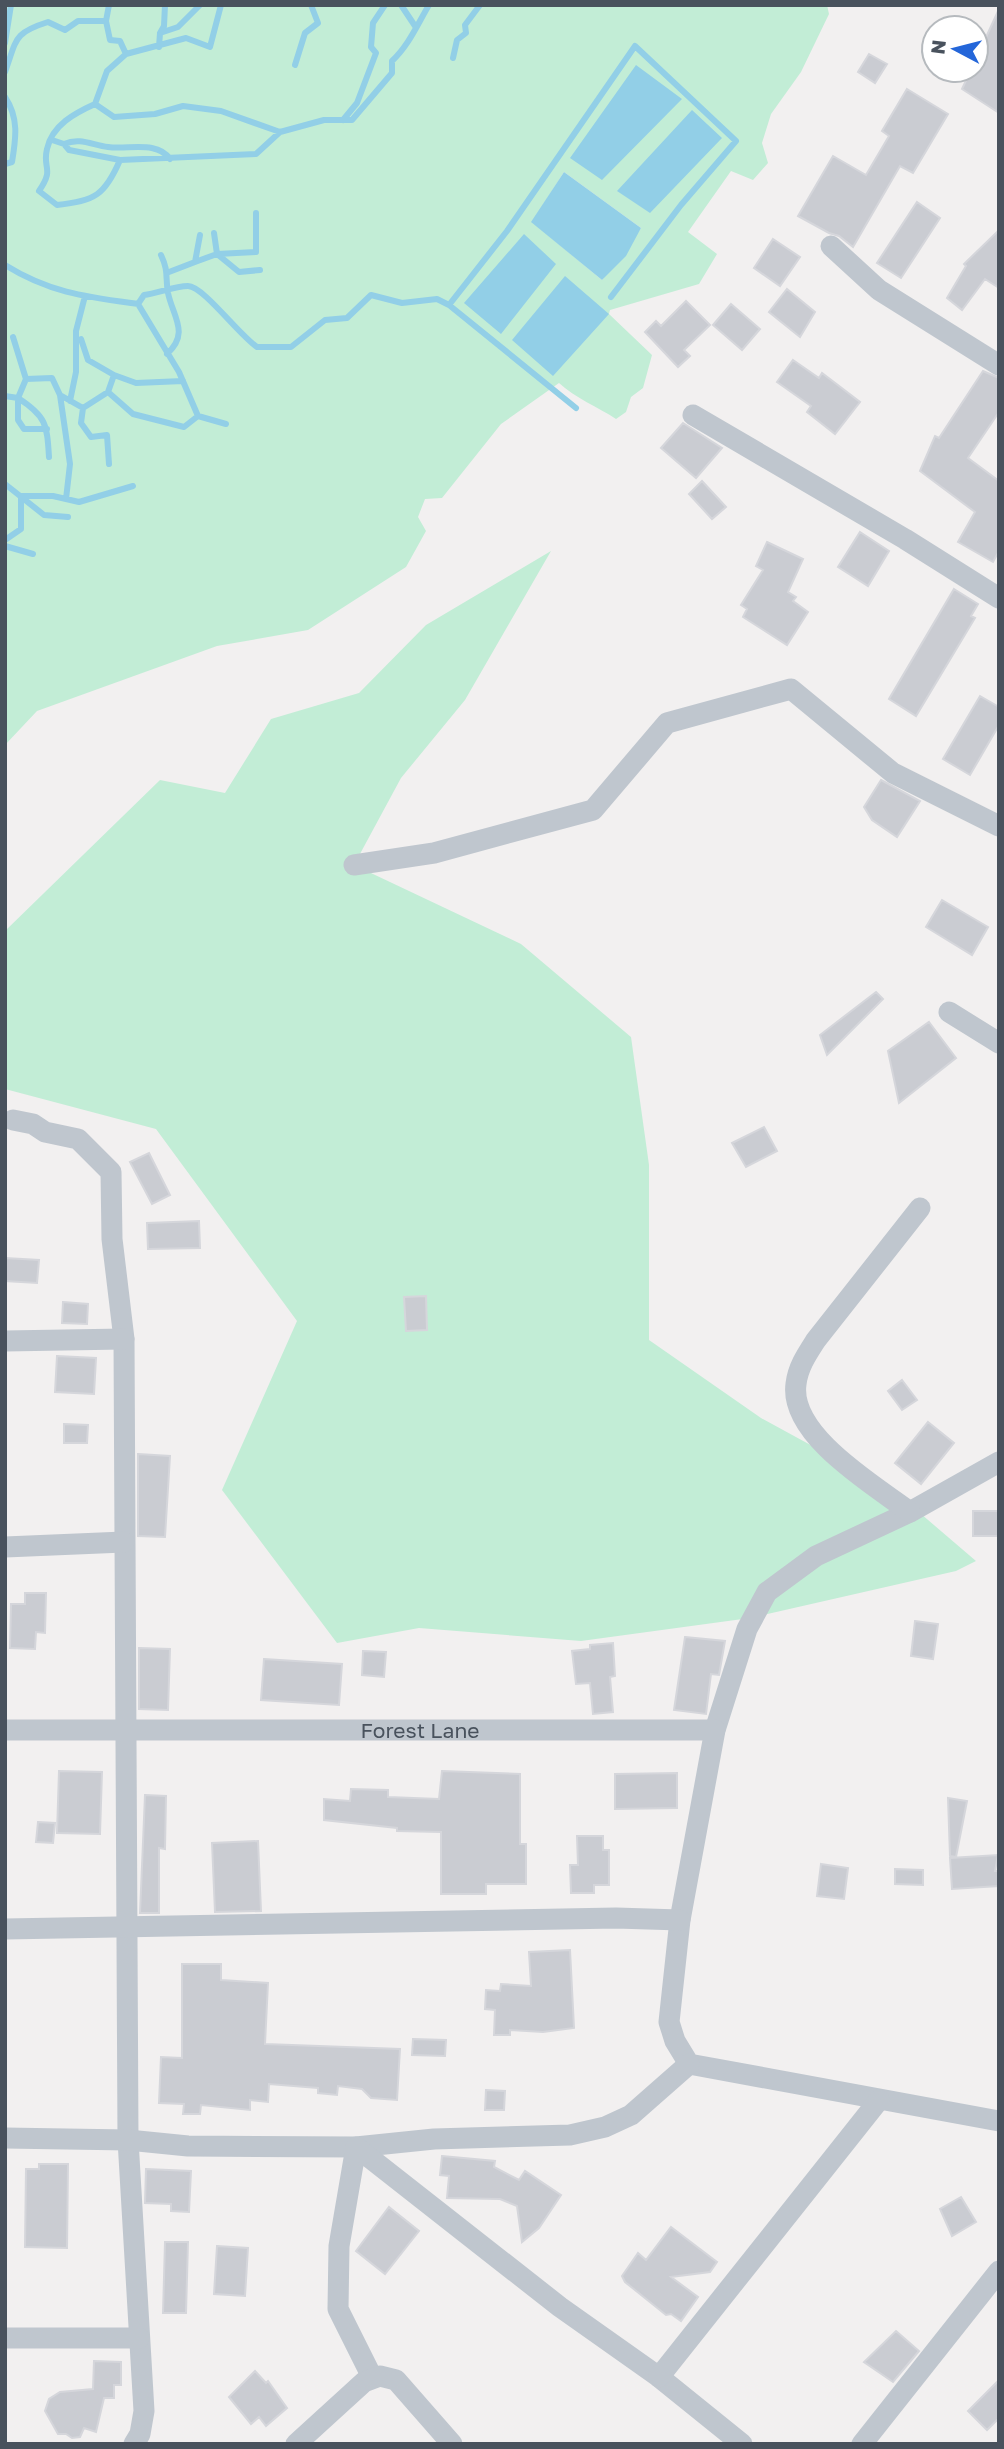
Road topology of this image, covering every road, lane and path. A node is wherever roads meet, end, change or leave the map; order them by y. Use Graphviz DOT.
graph roads {
  1 [pos="831,246"];
  2 [pos="999,365"];
  3 [pos="693,415"];
  4 [pos="999,598"];
  5 [pos="999,826"];
  6 [pos="354,864"];
  7 [pos="949,1012"];
  8 [pos="999,1042"];
  9 [pos="13,1120"];
  10 [pos="920,1208"];
  11 [pos="124,1339"];
  12 [pos="5,1341"];
  13 [pos="999,1462"];
  14 [pos="910,1511"];
  15 [pos="124,1542"];
  16 [pos="5,1547"];
  17 [pos="125,1728"];
  18 [pos="5,1730"];
  19 [pos="715,1730"];
  20 [pos="680,1920"];
  21 [pos="126,1928"];
  22 [pos="5,1930"];
  23 [pos="689,2064"];
  24 [pos="878,2100"];
  25 [pos="999,2121"];
  26 [pos="5,2138"];
  27 [pos="128,2140"];
  28 [pos="356,2147"];
  29 [pos="999,2271"];
  30 [pos="5,2338"];
  31 [pos="139,2338"];
  32 [pos="372,2377"];
  33 [pos="659,2377"];
  34 [pos="134,2444"];
  35 [pos="296,2444"];
  36 [pos="452,2444"];
  37 [pos="742,2444"];
  38 [pos="862,2444"];
  1 -- 2 [label="street"];
  3 -- 4 [label="street"];
  5 -- 6 [label="street"];
  7 -- 8 [label="street"];
  9 -- 11 [label="street"];
  10 -- 14 [label="street"];
  11 -- 12 [label="street"];
  11 -- 15 [label="street"];
  13 -- 14 [label="street"];
  14 -- 19 [label="street"];
  15 -- 16 [label="street"];
  15 -- 17 [label="street"];
  17 -- 18 [label="street, Forest Lane"];
  17 -- 19 [label="street, Forest Lane"];
  17 -- 21 [label="street"];
  19 -- 20 [label="street"];
  20 -- 21 [label="street"];
  20 -- 23 [label="street"];
  21 -- 22 [label="street"];
  21 -- 27 [label="street"];
  23 -- 24 [label="street"];
  23 -- 28 [label="street"];
  24 -- 25 [label="street"];
  24 -- 33 [label="street"];
  26 -- 27 [label="street"];
  27 -- 28 [label="street"];
  27 -- 31 [label="street"];
  28 -- 32 [label="street"];
  28 -- 33 [label="street"];
  29 -- 38 [label="street"];
  30 -- 31 [label="street"];
  31 -- 34 [label="street"];
  32 -- 35 [label="street"];
  32 -- 36 [label="street"];
  33 -- 37 [label="street"];
}
